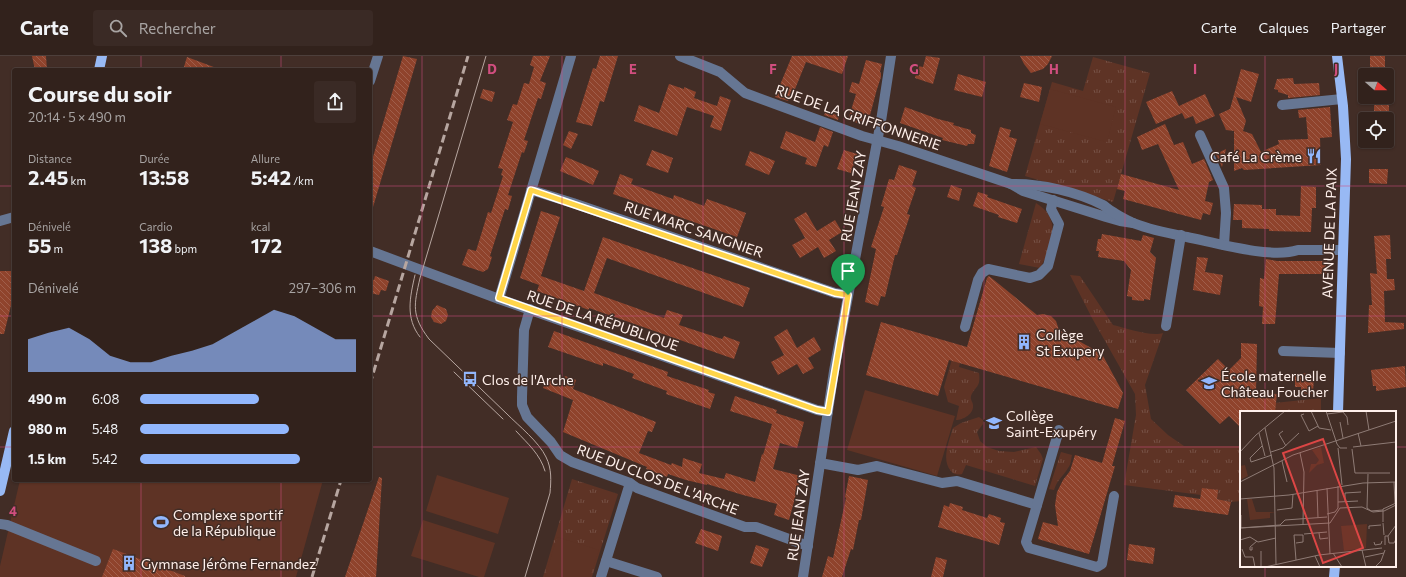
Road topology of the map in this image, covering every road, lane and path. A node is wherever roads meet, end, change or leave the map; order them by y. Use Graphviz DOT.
graph roads {
  1 [pos="102,56"];
  2 [pos="378,56"];
  3 [pos="571,56"];
  4 [pos="680,56"];
  5 [pos="891,56"];
  6 [pos="1337,56"];
  7 [pos="99,68"];
  8 [pos="372,75"];
  9 [pos="1342,99"];
  10 [pos="1282,105"];
  11 [pos="1200,135"];
  12 [pos="877,140"];
  13 [pos="1011,184"];
  14 [pos="531,190"];
  15 [pos="1053,200"];
  16 [pos="12,218"];
  17 [pos="0,221"];
  18 [pos="1133,222"];
  19 [pos="1180,236"];
  20 [pos="1224,245"];
  21 [pos="1343,250"];
  22 [pos="372,252"];
  23 [pos="848,295"];
  24 [pos="499,298"];
  25 [pos="530,309"];
  26 [pos="1166,326"];
  27 [pos="965,327"];
  28 [pos="1283,351"];
  29 [pos="1340,353"];
  30 [pos="1338,411"];
  31 [pos="828,412"];
  32 [pos="1059,430"];
  33 [pos="12,440"];
  34 [pos="820,463"];
  35 [pos="630,483"];
  36 [pos="0,491"];
  37 [pos="1114,496"];
  38 [pos="1037,505"];
  39 [pos="0,524"];
  40 [pos="808,546"];
  41 [pos="96,561"];
  42 [pos="606,561"];
  43 [pos="601,577"];
  44 [pos="657,577"];
  45 [pos="803,577"];
  1 -- 7 [label="main road"];
  2 -- 8 [label="street"];
  3 -- 14 [label="street"];
  4 -- 12 [label="street, RUE DE LA GRIFFONNERIE"];
  5 -- 12 [label="street, RUE JEAN ZAY"];
  6 -- 9 [label="main road, AVENUE DE LA PAIX"];
  9 -- 10 [label="street"];
  9 -- 21 [label="main road, AVENUE DE LA PAIX"];
  11 -- 20 [label="street"];
  12 -- 13 [label="street, RUE DE LA GRIFFONNERIE"];
  12 -- 23 [label="street, RUE JEAN ZAY"];
  13 -- 15 [label="street, RUE DE LA GRIFFONNERIE"];
  13 -- 18 [label="street, RUE DE LA GRIFFONNERIE"];
  14 -- 23 [label="street, RUE MARC SANGNIER"];
  14 -- 24 [label="street"];
  15 -- 18 [label="street, RUE DE LA GRIFFONNERIE"];
  15 -- 27 [label="street"];
  16 -- 17 [label="street"];
  18 -- 19 [label="street, RUE DE LA GRIFFONNERIE"];
  19 -- 20 [label="street, RUE DE LA GRIFFONNERIE"];
  19 -- 26 [label="street"];
  20 -- 21 [label="street, RUE DE LA GRIFFONNERIE"];
  21 -- 29 [label="main road, AVENUE DE LA PAIX"];
  22 -- 24 [label="street, RUE DE LA RÉPUBLIQUE"];
  23 -- 31 [label="street, RUE JEAN ZAY"];
  24 -- 25 [label="street, RUE DE LA RÉPUBLIQUE"];
  25 -- 31 [label="street, RUE DE LA RÉPUBLIQUE"];
  25 -- 35 [label="street, RUE DU CLOS DE L'ARCHE"];
  28 -- 29 [label="street"];
  29 -- 30 [label="main road, AVENUE DE LA PAIX"];
  31 -- 34 [label="street, RUE JEAN ZAY"];
  32 -- 38 [label="street"];
  33 -- 36 [label="main road"];
  34 -- 38 [label="street"];
  34 -- 40 [label="street, RUE JEAN ZAY"];
  35 -- 40 [label="street, RUE DU CLOS DE L'ARCHE"];
  35 -- 42 [label="street"];
  37 -- 38 [label="street"];
  39 -- 41 [label="street"];
  40 -- 45 [label="street, RUE JEAN ZAY"];
  42 -- 43 [label="street"];
  42 -- 44 [label="street"];
}
